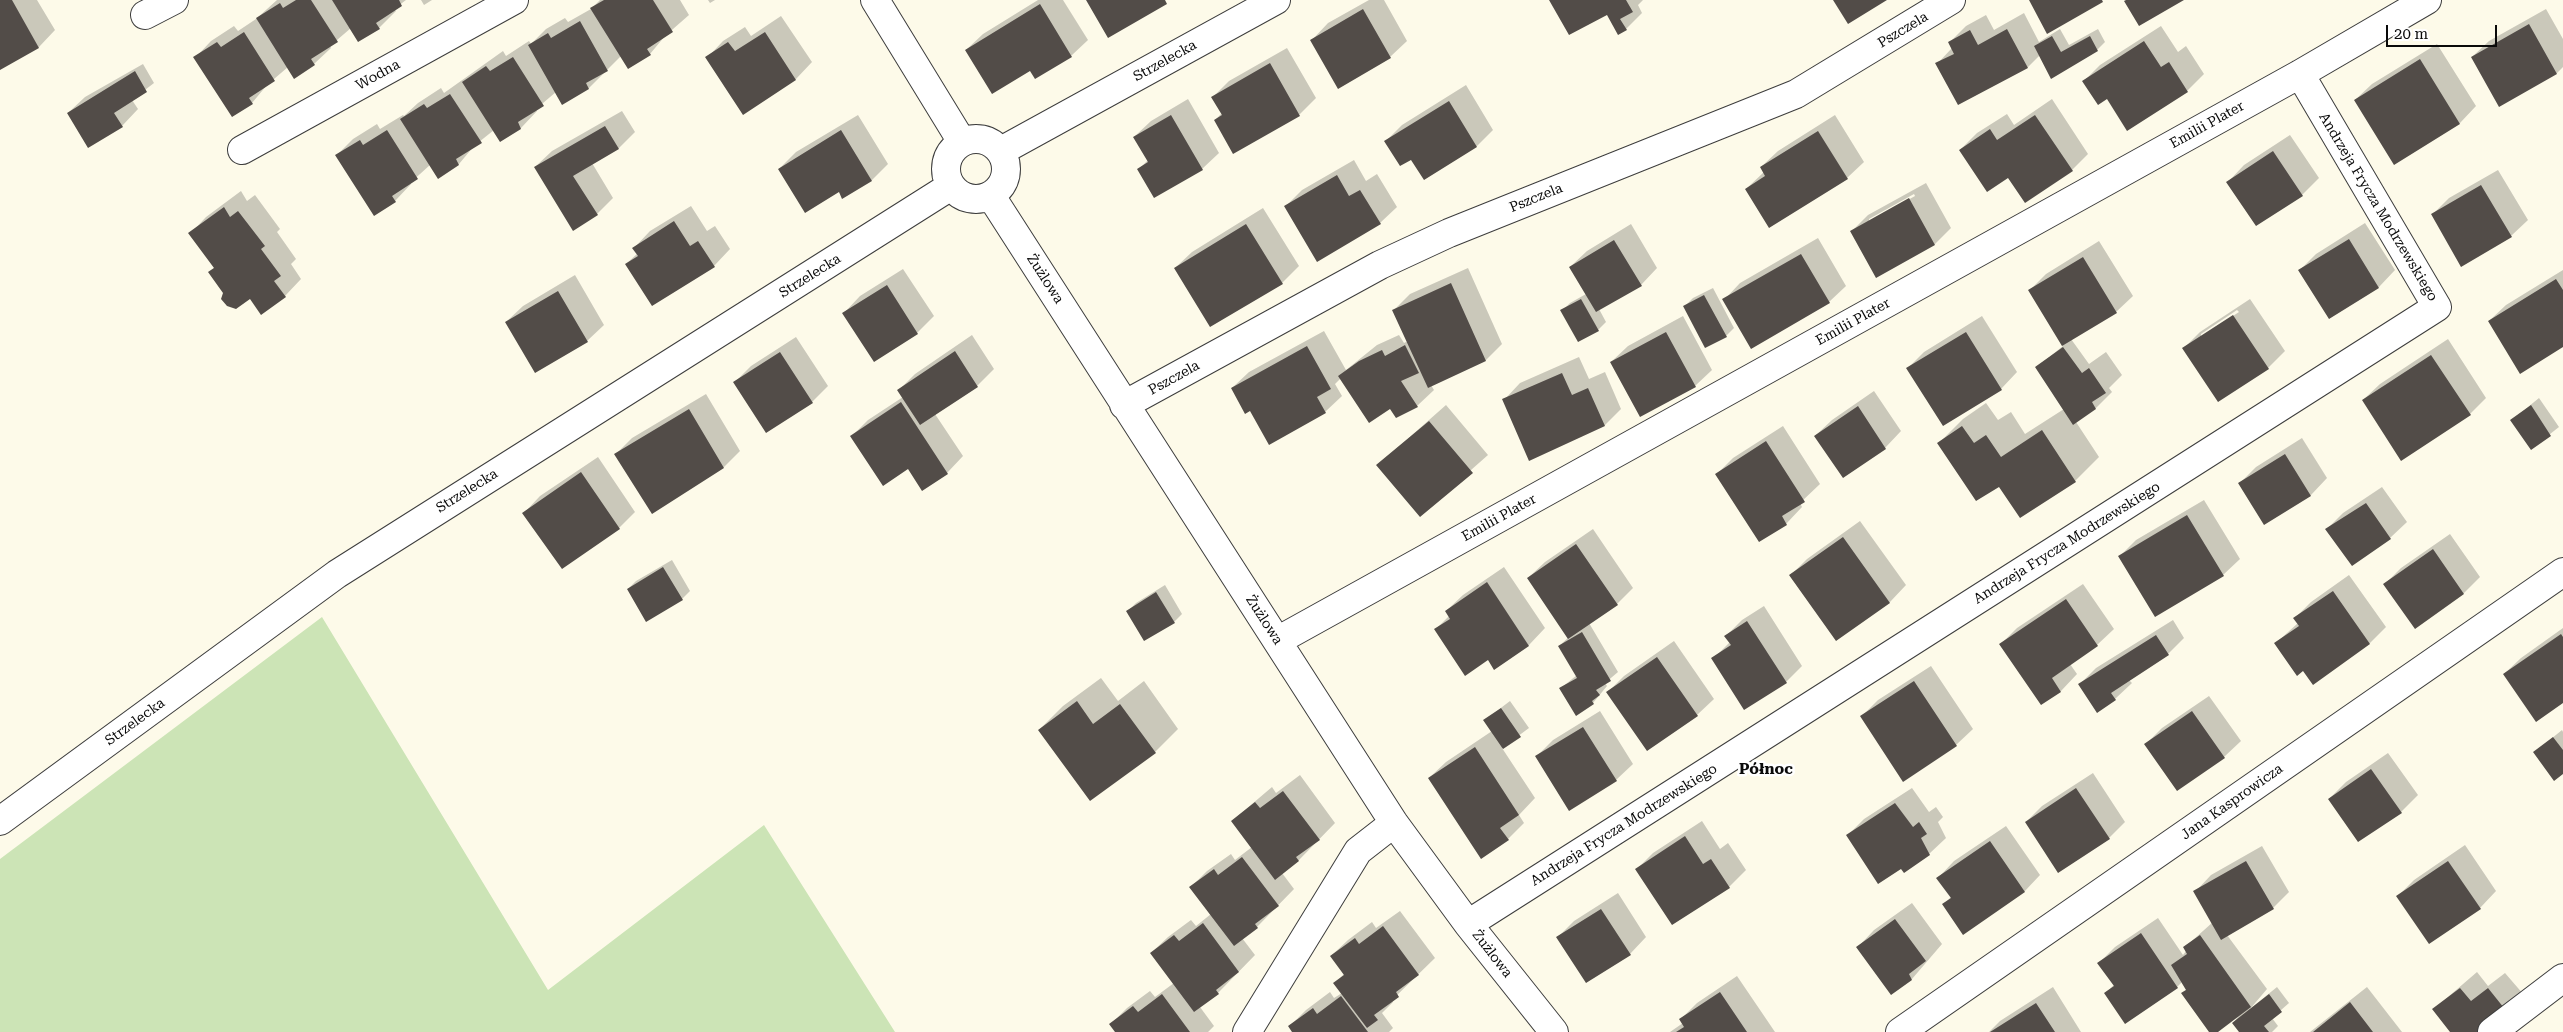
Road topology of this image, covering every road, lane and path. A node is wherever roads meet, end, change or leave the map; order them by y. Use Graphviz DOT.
graph roads {
  1 [pos="174,0"];
  2 [pos="514,0"];
  3 [pos="875,0"];
  4 [pos="1276,0"];
  5 [pos="1951,0"];
  6 [pos="2427,0"];
  7 [pos="145,15"];
  8 [pos="2300,74"];
  9 [pos="962,142"];
  10 [pos="242,150"];
  11 [pos="1001,151"];
  12 [pos="951,186"];
  13 [pos="991,196"];
  14 [pos="1124,405"];
  15 [pos="2563,572"];
  16 [pos="1277,641"];
  17 [pos="0,821"];
  18 [pos="1394,822"];
  19 [pos="1468,924"];
  20 [pos="2563,978"];
  21 [pos="1247,1032"];
  22 [pos="1554,1032"];
  23 [pos="1900,1032"];
  24 [pos="2492,1032"];
  1 -- 7 [label="street"];
  2 -- 10 [label="street, Wodna"];
  3 -- 9 [label="street"];
  4 -- 11 [label="street, Strzelecka"];
  5 -- 14 [label="street, Pszczela"];
  6 -- 8 [label="street, Emilii Plater"];
  8 -- 16 [label="street, Emilii Plater"];
  8 -- 19 [label="street, Andrzeja Frycza Modrzewskiego"];
  9 -- 11 [label="street"];
  9 -- 12 [label="street"];
  11 -- 13 [label="street"];
  12 -- 13 [label="street"];
  12 -- 17 [label="street, Strzelecka"];
  13 -- 14 [label="street, Żużlowa"];
  14 -- 16 [label="street, Żużlowa"];
  15 -- 23 [label="street, Jana Kasprowicza"];
  16 -- 18 [label="street, Żużlowa"];
  18 -- 19 [label="street, Żużlowa"];
  18 -- 21 [label="street"];
  19 -- 22 [label="street, Żużlowa"];
  20 -- 24 [label="street"];
}
